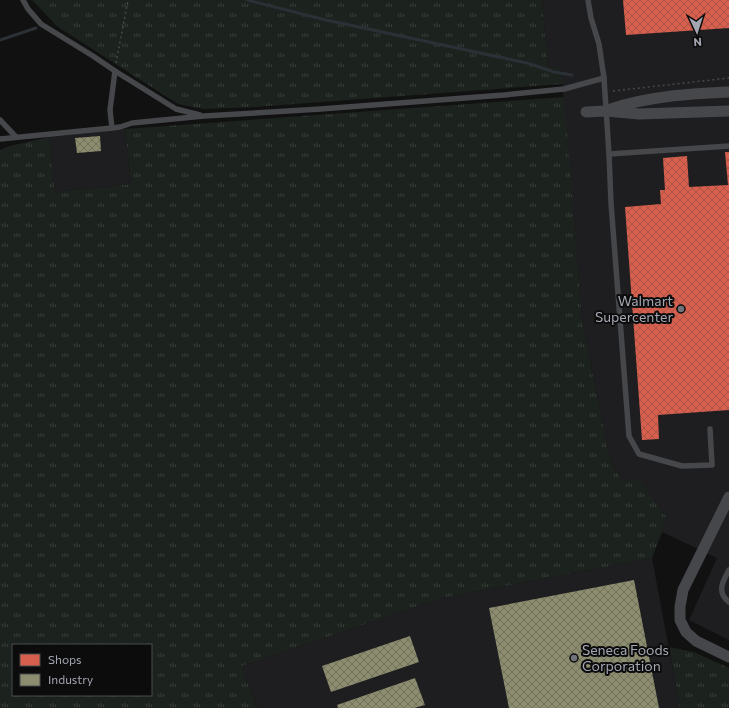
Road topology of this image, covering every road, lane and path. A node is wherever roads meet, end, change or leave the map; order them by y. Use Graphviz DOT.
graph roads {
  1 [pos="23,0"];
  2 [pos="128,0"];
  3 [pos="588,0"];
  4 [pos="115,71"];
  5 [pos="604,78"];
  6 [pos="729,78"];
  7 [pos="605,92"];
  8 [pos="729,92"];
  9 [pos="606,111"];
  10 [pos="729,111"];
  11 [pos="586,112"];
  12 [pos="204,116"];
  13 [pos="0,120"];
  14 [pos="112,128"];
  15 [pos="16,137"];
  16 [pos="0,139"];
  17 [pos="729,146"];
  18 [pos="609,154"];
  19 [pos="710,429"];
  20 [pos="729,497"];
  21 [pos="729,570"];
  22 [pos="729,602"];
  23 [pos="729,657"];
  1 -- 4 [label="lane"];
  2 -- 4 [label="path"];
  3 -- 5 [label="lane"];
  4 -- 12 [label="lane"];
  4 -- 14 [label="lane"];
  5 -- 7 [label="lane"];
  5 -- 12 [label="lane"];
  6 -- 7 [label="path"];
  7 -- 9 [label="lane"];
  8 -- 9 [label="street"];
  9 -- 10 [label="street"];
  9 -- 11 [label="street"];
  9 -- 18 [label="lane"];
  12 -- 14 [label="lane"];
  13 -- 15 [label="lane"];
  14 -- 15 [label="lane"];
  15 -- 16 [label="lane"];
  17 -- 18 [label="lane"];
  18 -- 19 [label="lane"];
  20 -- 23 [label="street"];
  21 -- 22 [label="lane"];
}
